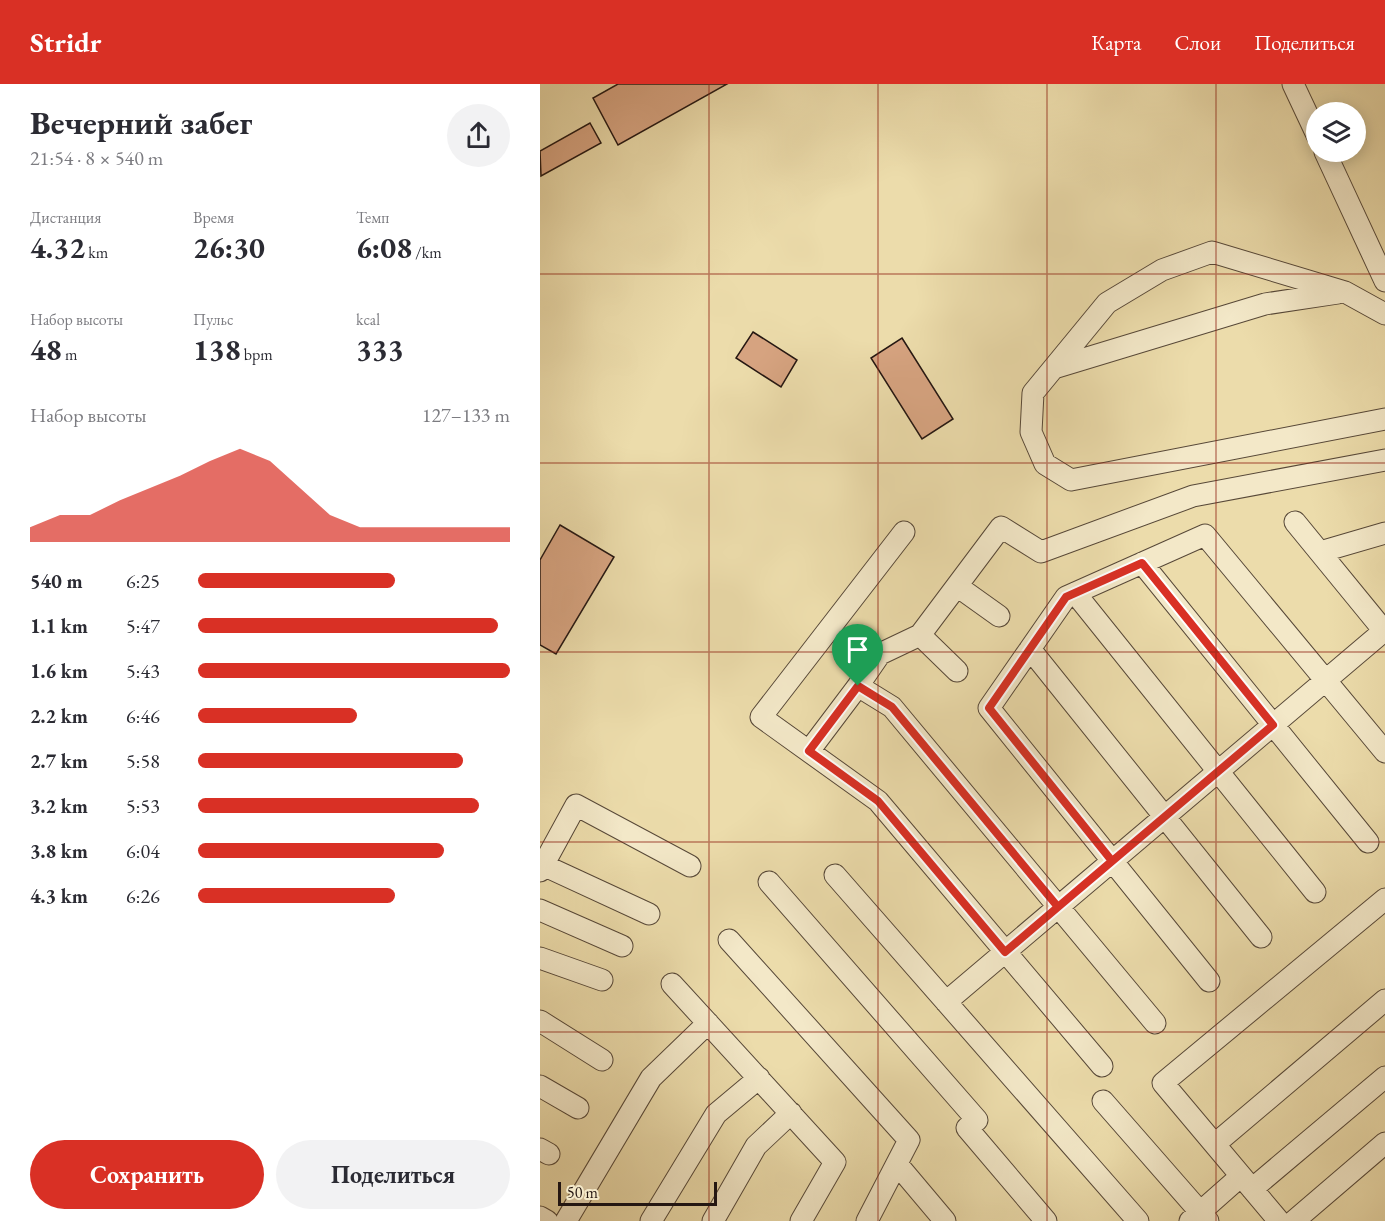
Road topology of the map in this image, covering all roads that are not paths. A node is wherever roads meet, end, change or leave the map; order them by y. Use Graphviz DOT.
graph roads {
  1 [pos="1293,84"];
  2 [pos="1306,112"];
  3 [pos="1329,162"];
  4 [pos="1385,280"];
  5 [pos="1345,292"];
  6 [pos="1385,314"];
  7 [pos="1054,368"];
  8 [pos="1385,418"];
  9 [pos="1385,460"];
  10 [pos="1296,522"];
  11 [pos="904,532"];
  12 [pos="1385,532"];
  13 [pos="1320,552"];
  14 [pos="1142,563"];
  15 [pos="957,586"];
  16 [pos="1075,594"];
  17 [pos="999,616"];
  18 [pos="1385,631"];
  19 [pos="920,635"];
  20 [pos="1030,649"];
  21 [pos="957,671"];
  22 [pos="1326,681"];
  23 [pos="858,686"];
  24 [pos="1273,725"];
  25 [pos="809,751"];
  26 [pos="1385,752"];
  27 [pos="1218,771"];
  28 [pos="1165,817"];
  29 [pos="1368,842"];
  30 [pos="1112,861"];
  31 [pos="690,866"];
  32 [pos="542,868"];
  33 [pos="835,875"];
  34 [pos="770,882"];
  35 [pos="1315,892"];
  36 [pos="1385,899"];
  37 [pos="1058,907"];
  38 [pos="540,910"];
  39 [pos="649,914"];
  40 [pos="1261,937"];
  41 [pos="729,940"];
  42 [pos="622,946"];
  43 [pos="1005,952"];
  44 [pos="540,958"];
  45 [pos="602,980"];
  46 [pos="1209,981"];
  47 [pos="672,984"];
  48 [pos="1385,1000"];
  49 [pos="946,1002"];
  50 [pos="540,1021"];
  51 [pos="708,1023"];
  52 [pos="1155,1023"];
  53 [pos="602,1060"];
  54 [pos="1102,1066"];
  55 [pos="1385,1077"];
  56 [pos="759,1078"];
  57 [pos="540,1086"];
  58 [pos="1103,1101"];
  59 [pos="578,1108"];
  60 [pos="791,1113"];
  61 [pos="1385,1143"];
  62 [pos="1215,1144"];
  63 [pos="897,1164"];
  64 [pos="1247,1183"];
  65 [pos="540,1217"];
  66 [pos="1199,1218"];
  67 [pos="547,1221"];
  68 [pos="566,1221"];
  69 [pos="651,1221"];
  70 [pos="713,1221"];
  71 [pos="801,1221"];
  72 [pos="867,1221"];
  73 [pos="945,1221"];
  74 [pos="1046,1221"];
  75 [pos="1138,1221"];
  76 [pos="1279,1221"];
  77 [pos="1294,1221"];
  1 -- 2 [label="lane"];
  3 -- 4 [label="lane"];
  5 -- 6 [label="lane"];
  5 -- 7 [label="lane"];
  5 -- 7 [label="lane"];
  7 -- 8 [label="lane"];
  9 -- 15 [label="lane"];
  10 -- 13 [label="lane"];
  11 -- 25 [label="lane"];
  12 -- 13 [label="lane"];
  13 -- 18 [label="lane"];
  14 -- 16 [label="lane"];
  14 -- 22 [label="lane"];
  14 -- 24 [label="lane"];
  15 -- 17 [label="lane"];
  15 -- 19 [label="lane"];
  16 -- 20 [label="lane"];
  16 -- 27 [label="lane"];
  18 -- 22 [label="lane"];
  19 -- 21 [label="lane"];
  19 -- 23 [label="lane"];
  20 -- 28 [label="lane"];
  20 -- 30 [label="lane"];
  22 -- 24 [label="lane"];
  22 -- 26 [label="lane"];
  23 -- 25 [label="lane"];
  23 -- 37 [label="lane"];
  24 -- 27 [label="lane"];
  24 -- 29 [label="lane"];
  25 -- 43 [label="lane"];
  27 -- 28 [label="lane"];
  27 -- 35 [label="lane"];
  28 -- 30 [label="lane"];
  28 -- 40 [label="lane"];
  30 -- 37 [label="lane"];
  30 -- 46 [label="lane"];
  31 -- 32 [label="lane"];
  32 -- 39 [label="lane"];
  33 -- 49 [label="lane"];
  34 -- 74 [label="lane"];
  36 -- 62 [label="lane"];
  37 -- 43 [label="lane"];
  37 -- 52 [label="lane"];
  38 -- 42 [label="lane"];
  41 -- 63 [label="lane"];
  43 -- 49 [label="lane"];
  43 -- 54 [label="lane"];
  44 -- 45 [label="lane"];
  47 -- 51 [label="lane"];
  48 -- 62 [label="lane"];
  49 -- 75 [label="lane"];
  50 -- 53 [label="lane"];
  51 -- 56 [label="lane"];
  51 -- 68 [label="lane"];
  55 -- 64 [label="lane"];
  56 -- 60 [label="lane"];
  56 -- 69 [label="lane"];
  57 -- 59 [label="lane"];
  58 -- 66 [label="lane"];
  60 -- 70 [label="lane"];
  60 -- 71 [label="lane"];
  61 -- 77 [label="lane"];
  62 -- 64 [label="lane"];
  63 -- 72 [label="lane"];
  63 -- 73 [label="lane"];
  64 -- 66 [label="lane"];
  64 -- 76 [label="lane"];
  65 -- 67 [label="lane"];
}
